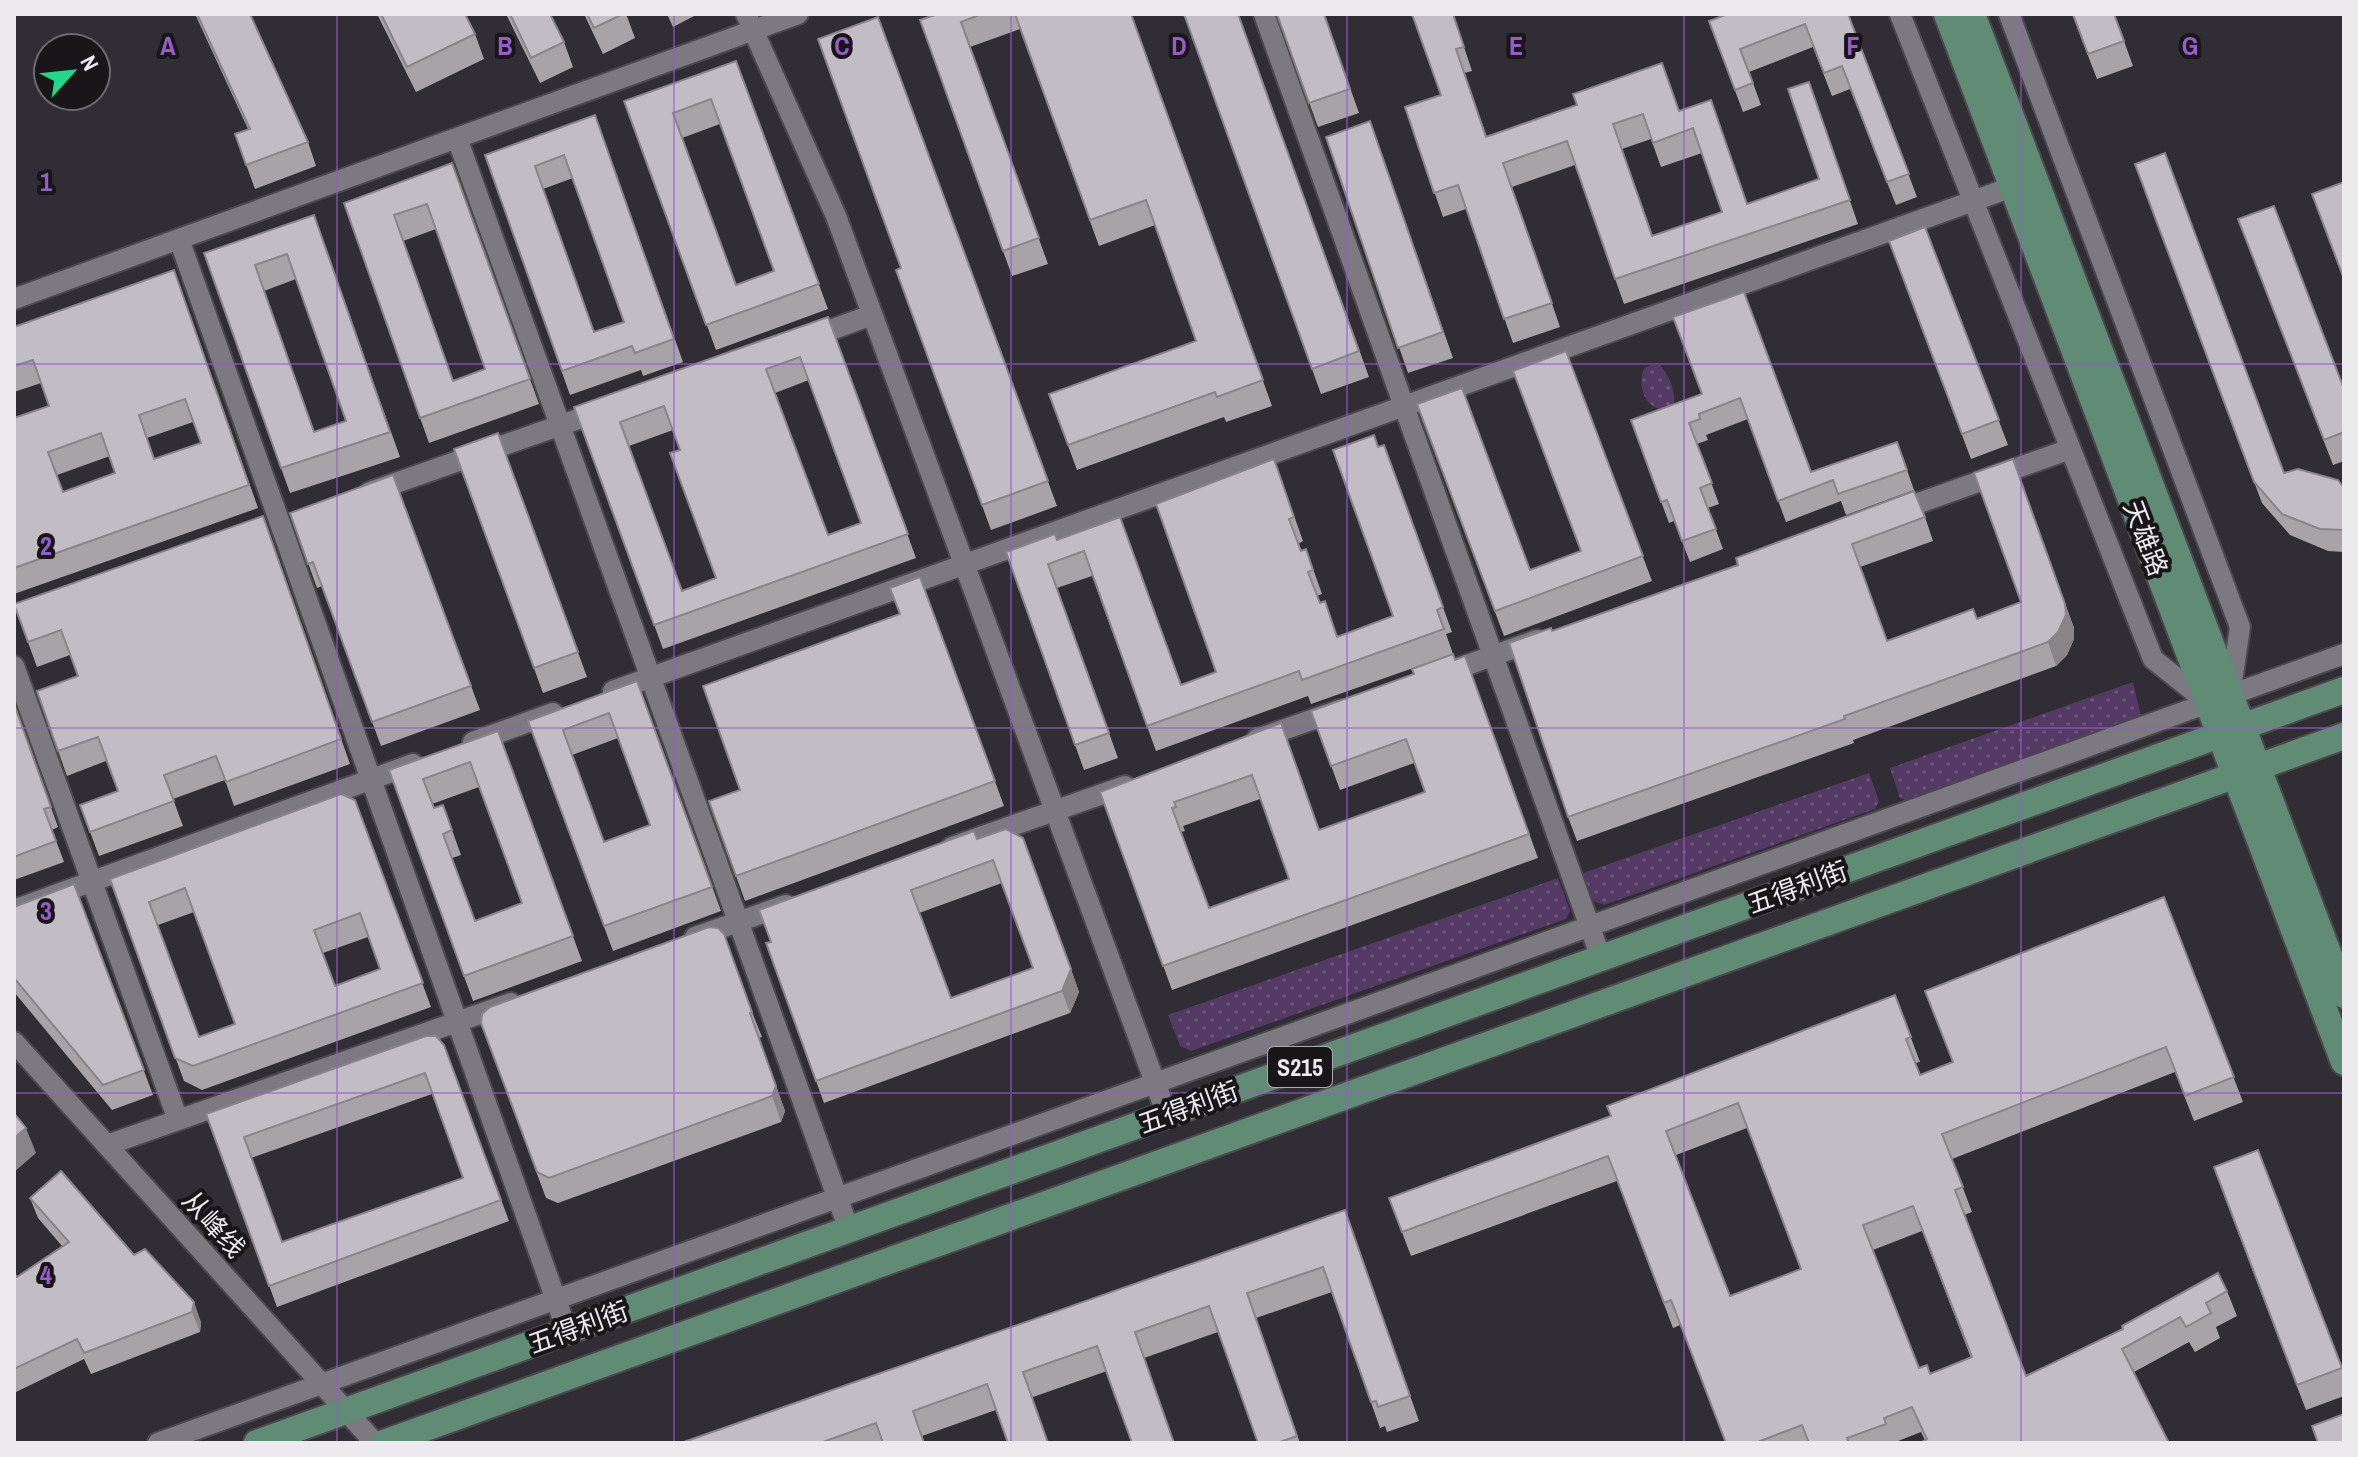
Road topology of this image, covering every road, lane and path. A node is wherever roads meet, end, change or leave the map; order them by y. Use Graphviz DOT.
graph roads {
  1 [pos="798,14"];
  2 [pos="1264,14"];
  3 [pos="1900,14"];
  4 [pos="1947,14"];
  5 [pos="1972,14"];
  6 [pos="2009,14"];
  7 [pos="750,22"];
  8 [pos="457,138"];
  9 [pos="2012,187"];
  10 [pos="1973,201"];
  11 [pos="179,239"];
  12 [pos="14,299"];
  13 [pos="872,315"];
  14 [pos="787,345"];
  15 [pos="617,405"];
  16 [pos="1404,406"];
  17 [pos="560,425"];
  18 [pos="2070,449"];
  19 [pos="353,498"];
  20 [pos="1871,520"];
  21 [pos="964,565"];
  22 [pos="1552,635"];
  23 [pos="2344,654"];
  24 [pos="1493,656"];
  25 [pos="14,666"];
  26 [pos="650,678"];
  27 [pos="1420,682"];
  28 [pos="2344,690"];
  29 [pos="2219,699"];
  30 [pos="1362,702"];
  31 [pos="2231,731"];
  32 [pos="2344,736"];
  33 [pos="1230,749"];
  34 [pos="2247,772"];
  35 [pos="370,780"];
  36 [pos="1143,780"];
  37 [pos="1055,810"];
  38 [pos="934,853"];
  39 [pos="93,883"];
  40 [pos="799,901"];
  41 [pos="14,910"];
  42 [pos="739,922"];
  43 [pos="1590,926"];
  44 [pos="679,943"];
  45 [pos="1601,958"];
  46 [pos="531,995"];
  47 [pos="2344,995"];
  48 [pos="457,1022"];
  49 [pos="14,1042"];
  50 [pos="2344,1062"];
  51 [pos="1156,1083"];
  52 [pos="1167,1115"];
  53 [pos="178,1120"];
  54 [pos="107,1145"];
  55 [pos="838,1198"];
  56 [pos="849,1230"];
  57 [pos="555,1300"];
  58 [pos="567,1331"];
  59 [pos="323,1384"];
  60 [pos="346,1411"];
  61 [pos="158,1443"];
  62 [pos="257,1443"];
  63 [pos="375,1443"];
  64 [pos="384,1443"];
  1 -- 7 [label="street"];
  2 -- 16 [label="street"];
  3 -- 10 [label="street"];
  4 -- 9 [label="main road, 天雄路"];
  5 -- 29 [label="main road, 天雄路"];
  6 -- 29 [label="street"];
  7 -- 8 [label="street"];
  7 -- 13 [label="street"];
  8 -- 11 [label="street"];
  8 -- 17 [label="street"];
  9 -- 10 [label="street"];
  9 -- 29 [label="main road, 天雄路"];
  10 -- 16 [label="street"];
  10 -- 18 [label="street"];
  11 -- 12 [label="street"];
  11 -- 35 [label="street"];
  13 -- 14 [label="street"];
  13 -- 21 [label="street"];
  15 -- 17 [label="street"];
  16 -- 21 [label="street"];
  16 -- 24 [label="street"];
  17 -- 19 [label="street"];
  17 -- 26 [label="street"];
  18 -- 20 [label="street"];
  18 -- 29 [label="street"];
  21 -- 26 [label="street"];
  21 -- 37 [label="street"];
  22 -- 24 [label="street"];
  23 -- 29 [label="street"];
  24 -- 27 [label="street"];
  24 -- 43 [label="street"];
  25 -- 39 [label="street"];
  26 -- 35 [label="street"];
  26 -- 42 [label="street"];
  28 -- 31 [label="main road, 五得利街 / S215"];
  29 -- 31 [label="main road, 天雄路"];
  29 -- 43 [label="street"];
  30 -- 33 [label="street"];
  31 -- 34 [label="main road, 天雄路"];
  31 -- 45 [label="main road, 五得利街 / S215"];
  32 -- 34 [label="main road, 五得利街 / S215"];
  34 -- 47 [label="main road, 天雄路"];
  34 -- 50 [label="main road, 天雄路"];
  34 -- 64 [label="main road, 五得利街 / S215"];
  35 -- 39 [label="street"];
  35 -- 48 [label="street"];
  36 -- 37 [label="street"];
  37 -- 38 [label="street"];
  37 -- 51 [label="street"];
  39 -- 41 [label="street"];
  39 -- 53 [label="street"];
  40 -- 42 [label="street"];
  42 -- 44 [label="street"];
  42 -- 55 [label="street"];
  43 -- 45 [label="street"];
  43 -- 51 [label="street"];
  45 -- 52 [label="main road, 五得利街 / S215"];
  46 -- 48 [label="street"];
  48 -- 53 [label="street"];
  48 -- 57 [label="street"];
  49 -- 54 [label="street, 从峰线"];
  51 -- 52 [label="street"];
  51 -- 55 [label="street"];
  52 -- 56 [label="main road, 五得利街 / S215"];
  53 -- 54 [label="street"];
  54 -- 59 [label="street, 从峰线"];
  55 -- 56 [label="street"];
  55 -- 57 [label="street"];
  56 -- 58 [label="main road, 五得利街 / S215"];
  57 -- 58 [label="street"];
  57 -- 59 [label="street"];
  58 -- 60 [label="main road, 五得利街 / S215"];
  59 -- 60 [label="street, 从峰线"];
  59 -- 61 [label="street"];
  60 -- 62 [label="main road, 五得利街 / S215"];
  60 -- 63 [label="street, 从峰线"];
}
